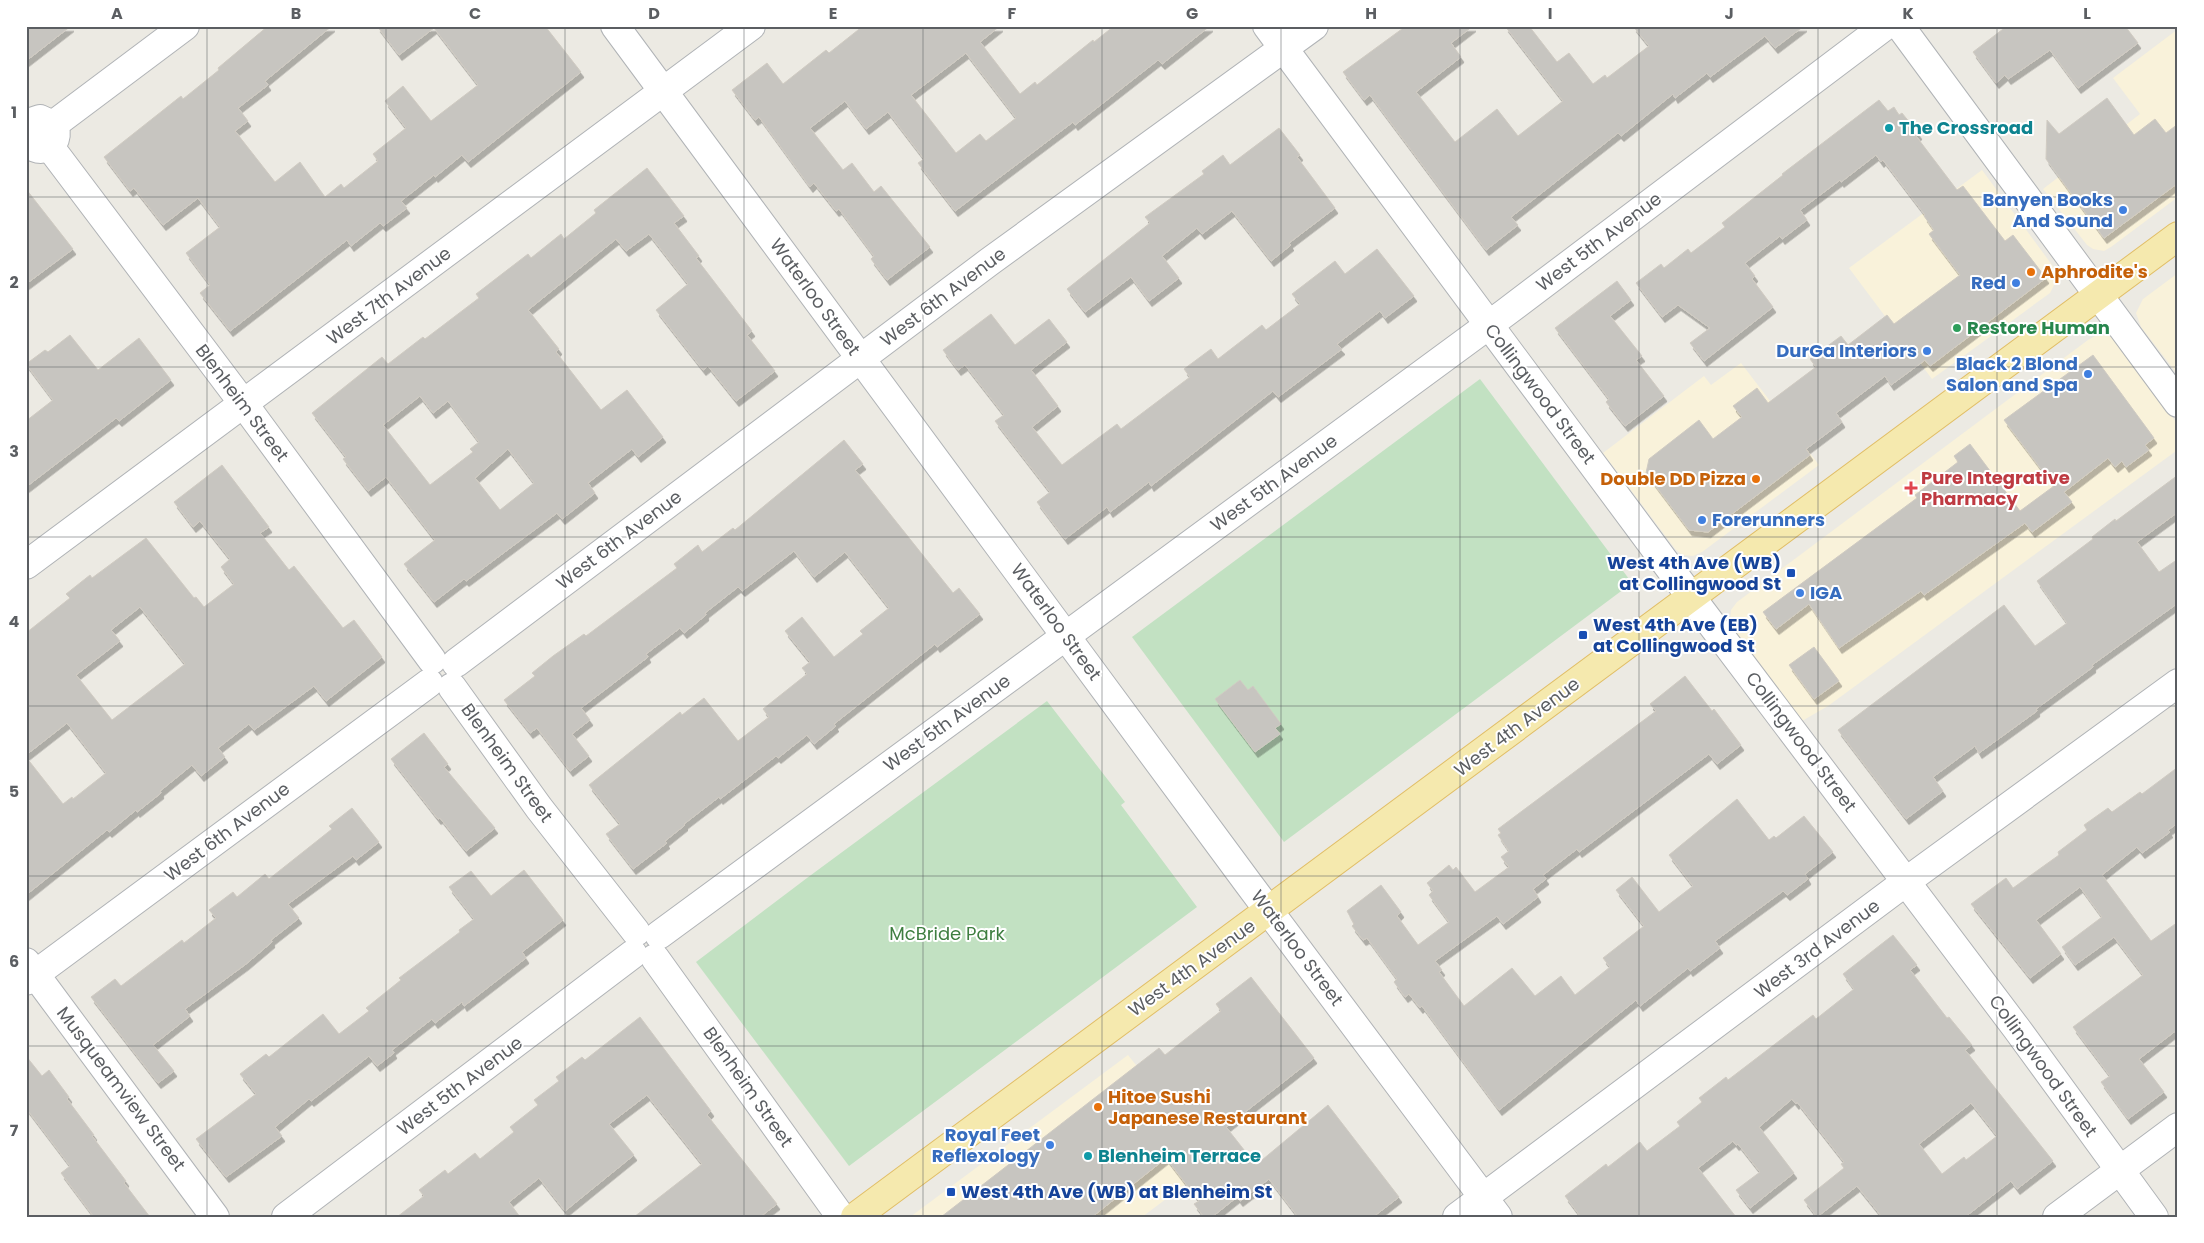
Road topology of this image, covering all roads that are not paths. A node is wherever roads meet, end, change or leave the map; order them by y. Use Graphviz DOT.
graph roads {
  1 [pos="185,26"];
  2 [pos="615,26"];
  3 [pos="751,26"];
  4 [pos="1267,26"];
  5 [pos="1314,26"];
  6 [pos="1885,26"];
  7 [pos="1900,26"];
  8 [pos="1284,49"];
  9 [pos="663,92"];
  10 [pos="34,133"];
  11 [pos="2178,236"];
  12 [pos="2097,295"];
  13 [pos="1488,325"];
  14 [pos="861,359"];
  15 [pos="2178,403"];
  16 [pos="243,404"];
  17 [pos="26,565"];
  18 [pos="1691,597"];
  19 [pos="1066,636"];
  20 [pos="442,673"];
  21 [pos="2178,683"];
  22 [pos="1906,882"];
  23 [pos="1269,910"];
  24 [pos="646,945"];
  25 [pos="29,973"];
  26 [pos="2178,1127"];
  27 [pos="2119,1170"];
  28 [pos="1491,1207"];
  29 [pos="215,1217"];
  30 [pos="286,1217"];
  31 [pos="841,1217"];
  32 [pos="855,1217"];
  33 [pos="1457,1217"];
  34 [pos="2057,1217"];
  35 [pos="2154,1217"];
  1 -- 10 [label="street"];
  2 -- 9 [label="street, Waterloo Street"];
  3 -- 9 [label="street, West 7th Avenue"];
  4 -- 8 [label="street, Collingwood Street"];
  5 -- 8 [label="street, West 6th Avenue"];
  6 -- 13 [label="street, West 5th Avenue"];
  7 -- 12 [label="street"];
  8 -- 13 [label="street, Collingwood Street"];
  8 -- 14 [label="street, West 6th Avenue"];
  9 -- 14 [label="street, Waterloo Street"];
  9 -- 16 [label="street, West 7th Avenue"];
  10 -- 16 [label="street, Blenheim Street"];
  11 -- 12 [label="main road, West 4th Avenue"];
  12 -- 15 [label="street"];
  12 -- 18 [label="main road, West 4th Avenue"];
  13 -- 18 [label="street, Collingwood Street"];
  13 -- 19 [label="street, West 5th Avenue"];
  14 -- 19 [label="street, Waterloo Street"];
  14 -- 20 [label="street, West 6th Avenue"];
  16 -- 17 [label="street, West 7th Avenue"];
  16 -- 20 [label="street, Blenheim Street"];
  18 -- 22 [label="street, Collingwood Street"];
  18 -- 23 [label="main road, West 4th Avenue"];
  19 -- 23 [label="street, Waterloo Street"];
  19 -- 24 [label="street, West 5th Avenue"];
  20 -- 24 [label="street, Blenheim Street"];
  20 -- 25 [label="street, West 6th Avenue"];
  21 -- 22 [label="street, West 3rd Avenue"];
  22 -- 27 [label="street, Collingwood Street"];
  22 -- 28 [label="street, West 3rd Avenue"];
  23 -- 28 [label="street, Waterloo Street"];
  23 -- 32 [label="main road, West 4th Avenue"];
  24 -- 30 [label="street, West 5th Avenue"];
  24 -- 31 [label="street, Blenheim Street"];
  25 -- 29 [label="street, Musqueamview Street"];
  26 -- 27 [label="street"];
  27 -- 34 [label="street"];
  27 -- 35 [label="street, Collingwood Street"];
  28 -- 33 [label="street, West 3rd Avenue"];
}
